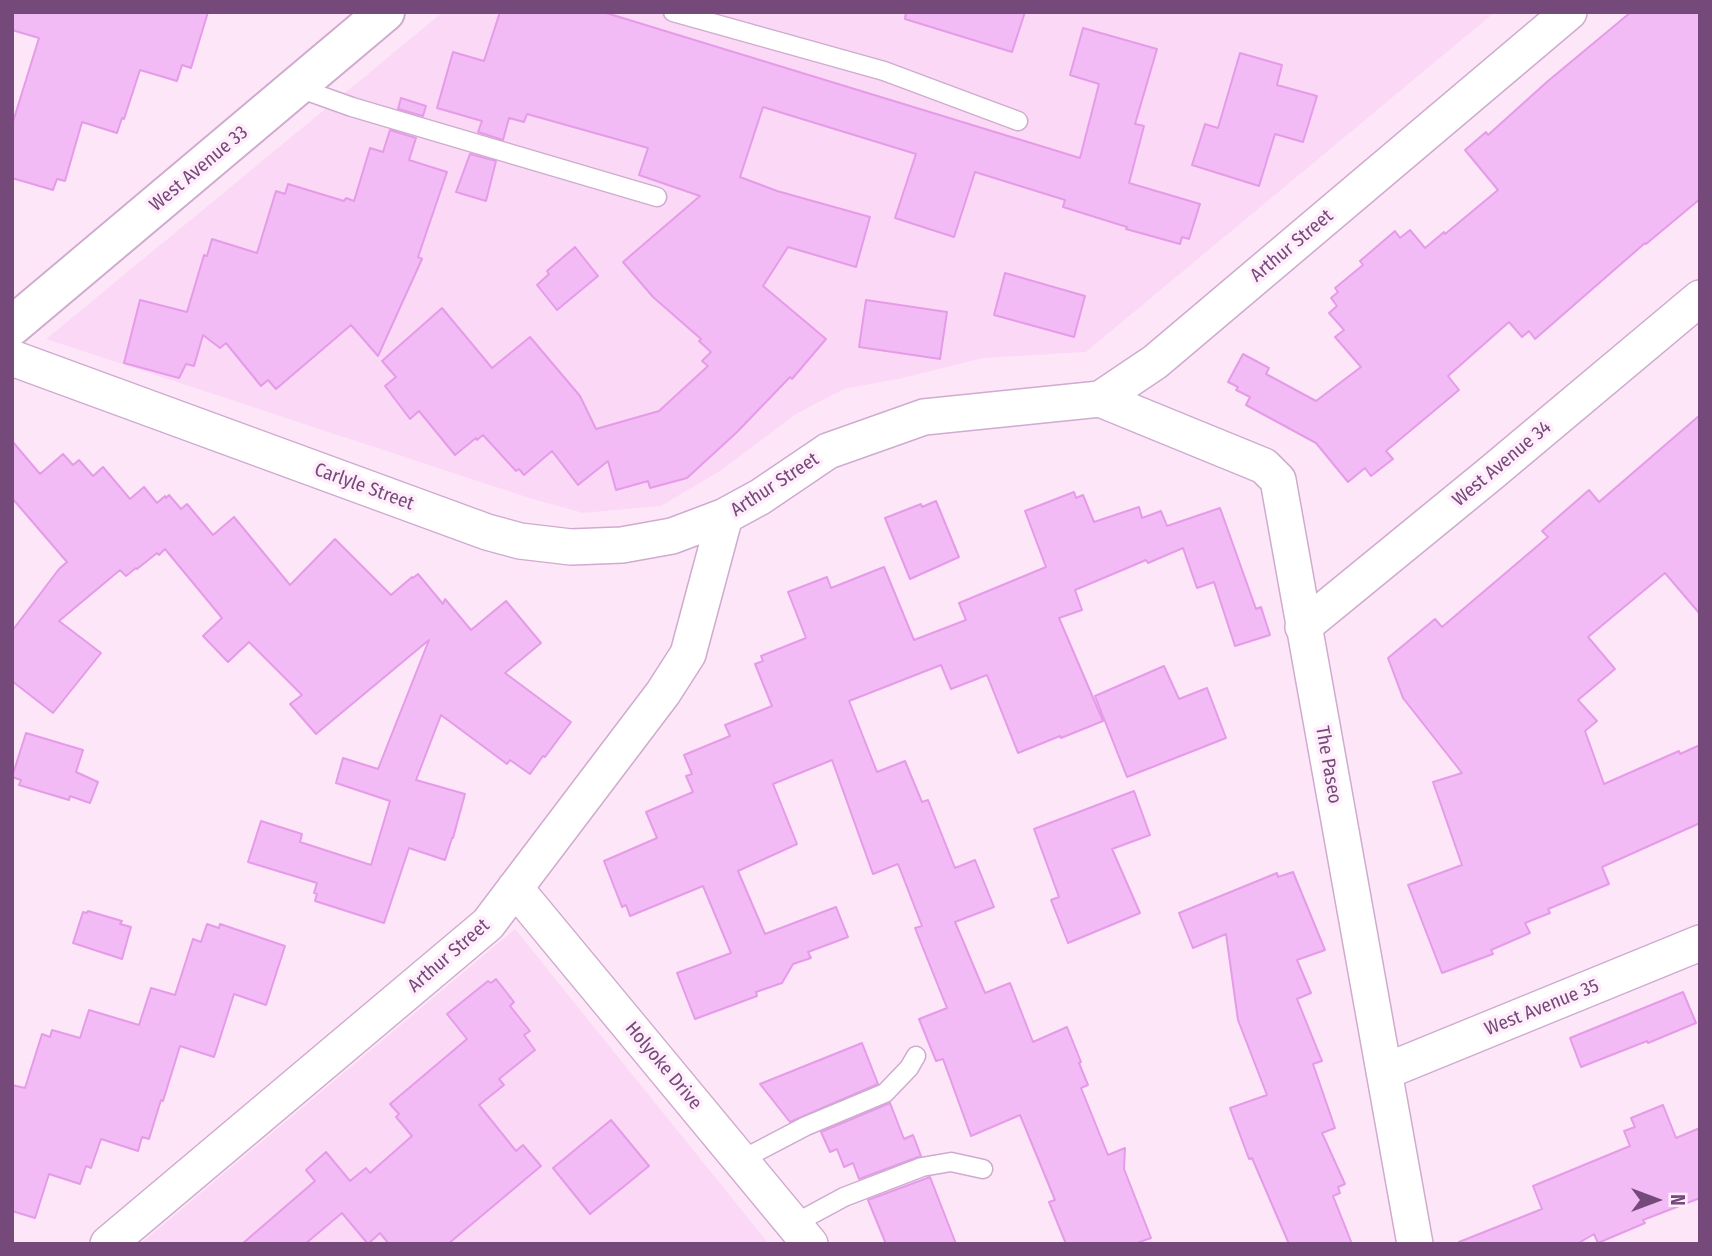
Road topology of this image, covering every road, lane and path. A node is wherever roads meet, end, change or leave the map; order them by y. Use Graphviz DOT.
graph roads {
  1 [pos="385,12"];
  2 [pos="673,12"];
  3 [pos="1569,12"];
  4 [pos="296,87"];
  5 [pos="1018,121"];
  6 [pos="656,197"];
  7 [pos="1700,298"];
  8 [pos="12,326"];
  9 [pos="12,358"];
  10 [pos="1100,399"];
  11 [pos="725,516"];
  12 [pos="1303,627"];
  13 [pos="515,888"];
  14 [pos="1700,943"];
  15 [pos="916,1056"];
  16 [pos="1384,1072"];
  17 [pos="741,1160"];
  18 [pos="983,1169"];
  19 [pos="802,1234"];
  20 [pos="108,1244"];
  21 [pos="1415,1244"];
  1 -- 4 [label="street, West Avenue 33"];
  2 -- 5 [label="lane"];
  3 -- 10 [label="street, Arthur Street"];
  4 -- 6 [label="lane"];
  4 -- 8 [label="street, West Avenue 33"];
  7 -- 12 [label="street, West Avenue 34"];
  9 -- 11 [label="street, Carlyle Street"];
  10 -- 11 [label="street, Arthur Street"];
  10 -- 12 [label="street, The Paseo"];
  11 -- 13 [label="street, Arthur Street"];
  12 -- 16 [label="street, The Paseo"];
  13 -- 17 [label="street, Holyoke Drive"];
  13 -- 20 [label="street, Arthur Street"];
  14 -- 16 [label="street, West Avenue 35"];
  15 -- 17 [label="lane"];
  16 -- 21 [label="street, The Paseo"];
  17 -- 19 [label="street, Holyoke Drive"];
  18 -- 19 [label="lane"];
}
